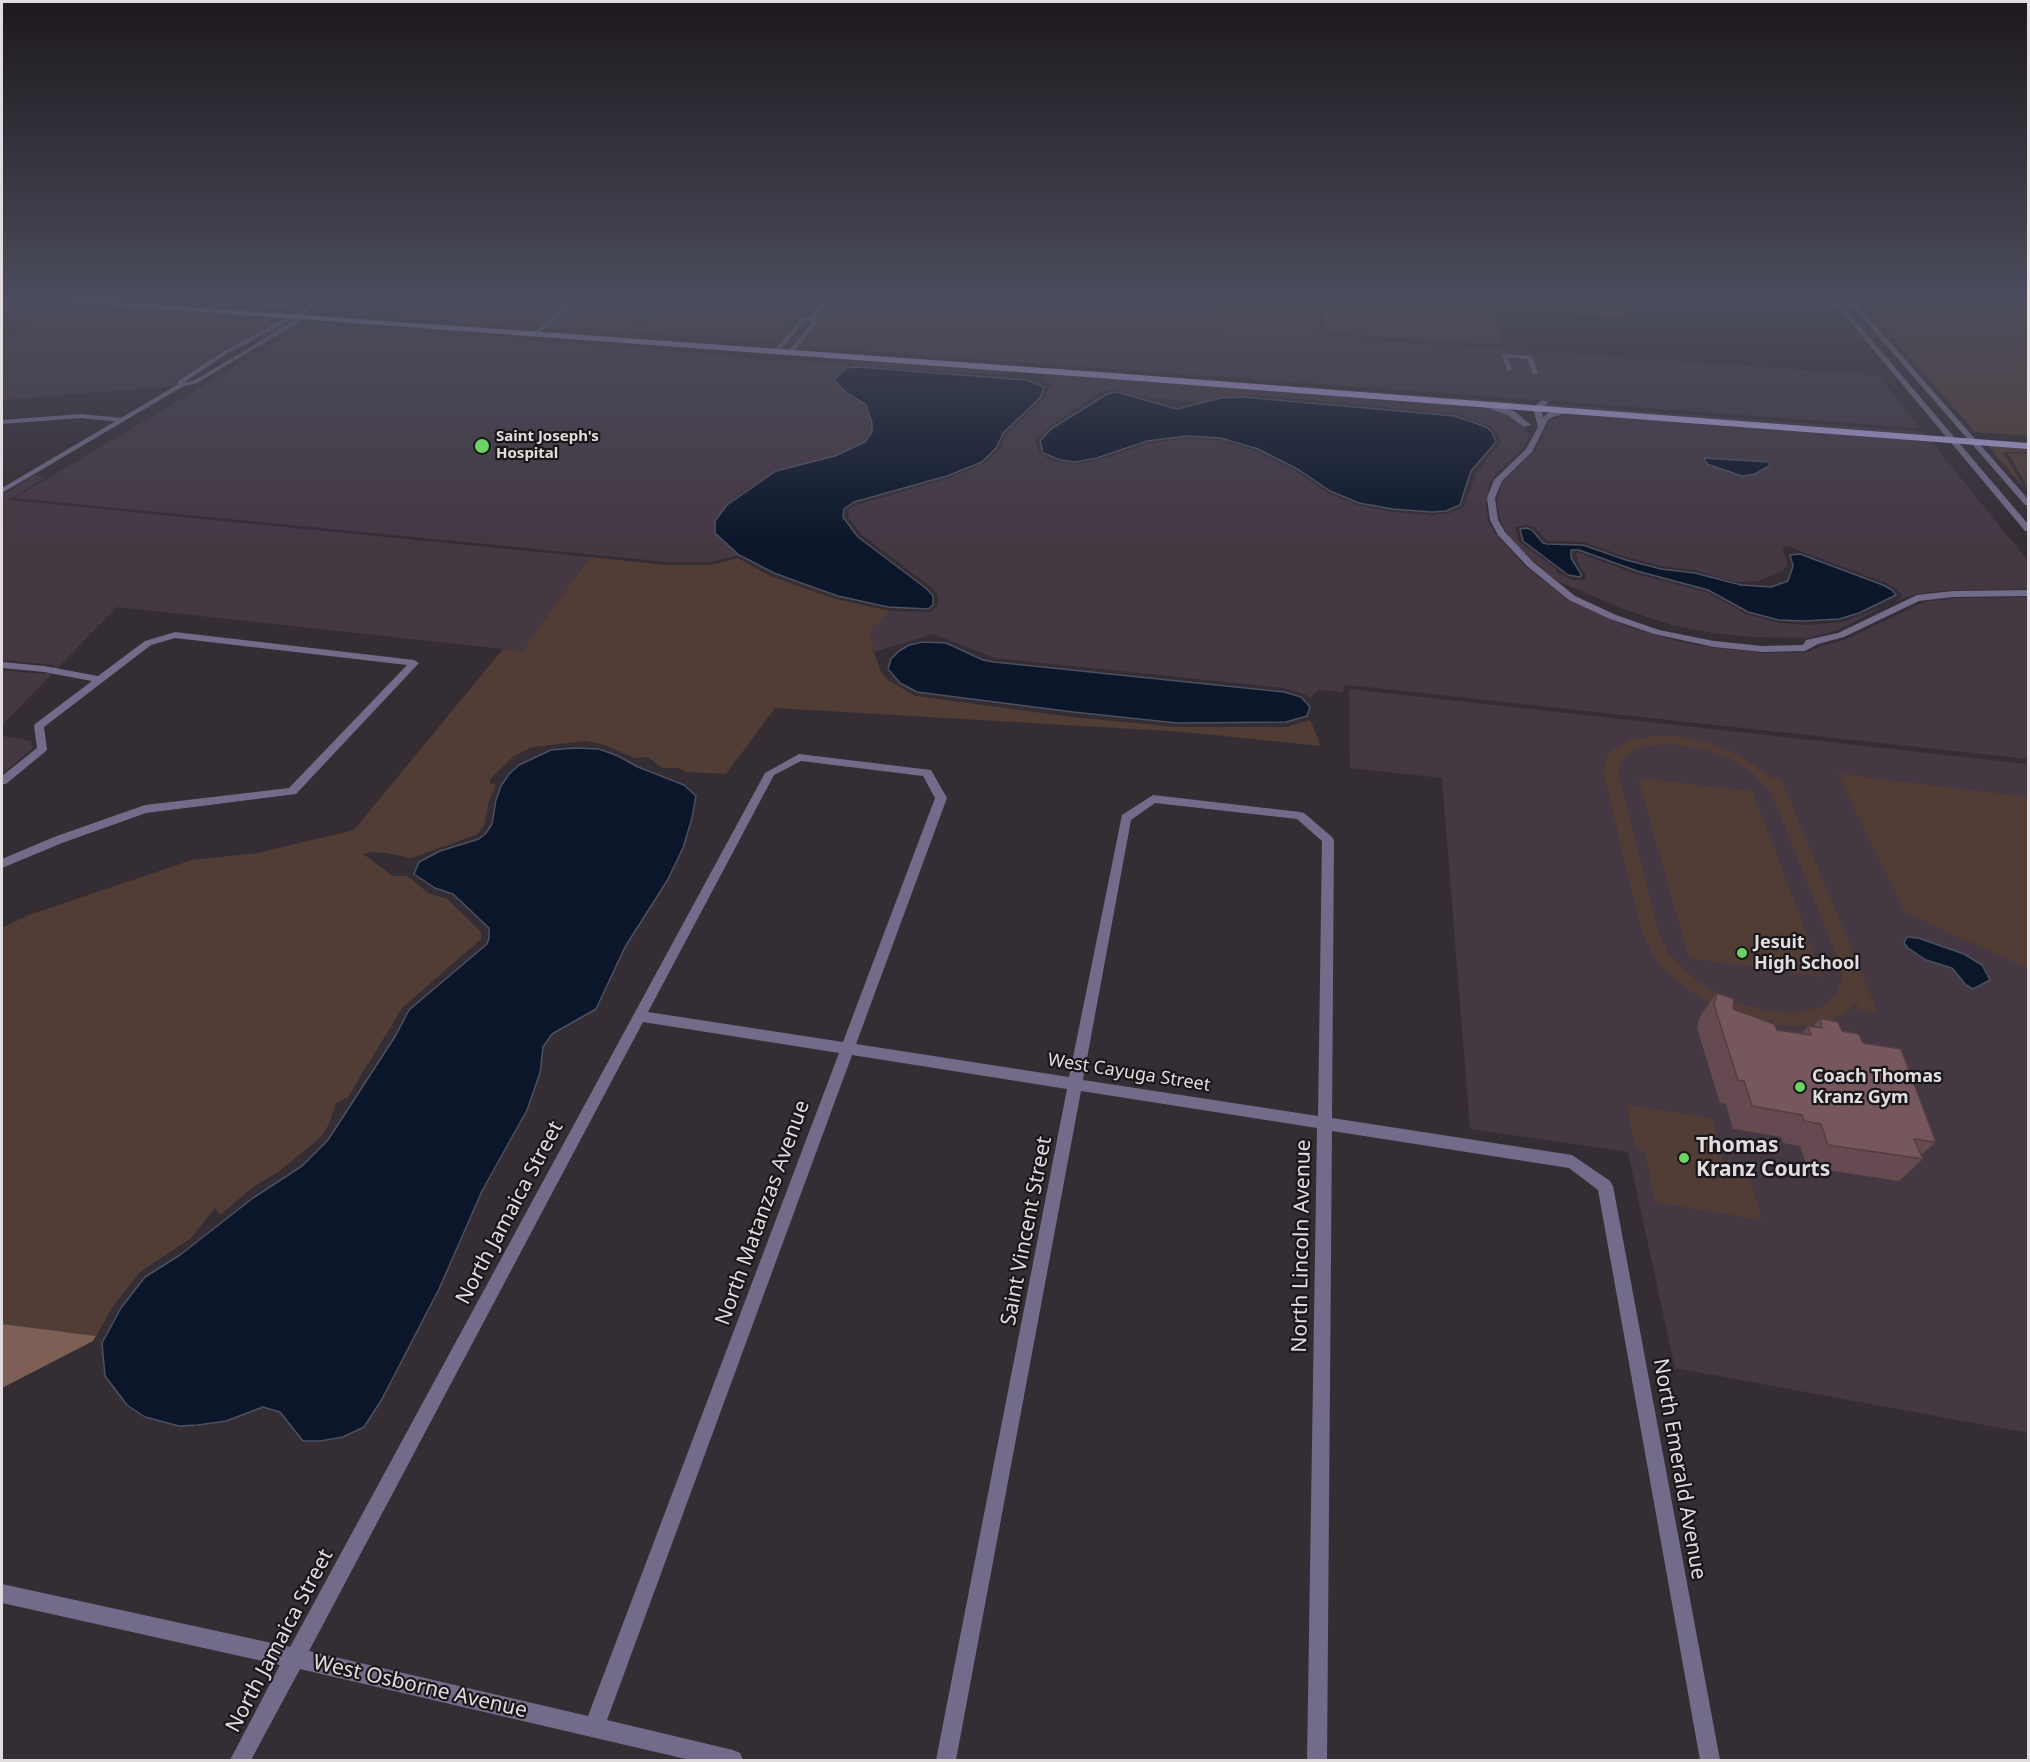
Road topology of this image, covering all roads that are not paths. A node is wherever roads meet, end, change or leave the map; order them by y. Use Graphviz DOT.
graph roads {
  1 [pos="181,380"];
  2 [pos="198,380"];
  3 [pos="1174,380"];
  4 [pos="1201,380"];
  5 [pos="1904,380"];
  6 [pos="1921,380"];
  7 [pos="180,386"];
  8 [pos="1545,402"];
  9 [pos="1520,403"];
  10 [pos="1486,404"];
  11 [pos="1536,408"];
  12 [pos="1571,411"];
  13 [pos="122,420"];
  14 [pos="2,422"];
  15 [pos="1527,425"];
  16 [pos="1542,426"];
  17 [pos="1537,435"];
  18 [pos="1951,435"];
  19 [pos="1971,437"];
  20 [pos="2028,438"];
  21 [pos="2028,446"];
  22 [pos="2,491"];
  23 [pos="2028,503"];
  24 [pos="2028,529"];
  25 [pos="2028,593"];
  26 [pos="2,665"];
  27 [pos="99,679"];
  28 [pos="865,765"];
  29 [pos="2,781"];
  30 [pos="1230,810"];
  31 [pos="2,864"];
  32 [pos="639,1017"];
  33 [pos="846,1050"];
  34 [pos="1077,1085"];
  35 [pos="1325,1123"];
  36 [pos="1605,1186"];
  37 [pos="2,1594"];
  38 [pos="296,1658"];
  39 [pos="594,1728"];
  40 [pos="240,1761"];
  41 [pos="733,1761"];
  42 [pos="946,1761"];
  43 [pos="1317,1761"];
  44 [pos="1710,1761"];
  1 -- 7 [label="street"];
  2 -- 7 [label="street"];
  3 -- 10 [label="main road"];
  4 -- 9 [label="main road"];
  5 -- 18 [label="street"];
  6 -- 19 [label="street"];
  7 -- 13 [label="street"];
  8 -- 9 [label="main road"];
  8 -- 11 [label="street"];
  8 -- 18 [label="main road"];
  9 -- 10 [label="main road"];
  9 -- 11 [label="main road"];
  9 -- 15 [label="street"];
  10 -- 15 [label="street"];
  11 -- 12 [label="main road"];
  11 -- 16 [label="street"];
  12 -- 16 [label="street"];
  12 -- 18 [label="main road"];
  13 -- 14 [label="street"];
  13 -- 22 [label="street"];
  15 -- 17 [label="street"];
  16 -- 17 [label="street"];
  17 -- 25 [label="street"];
  18 -- 19 [label="main road"];
  18 -- 24 [label="street"];
  19 -- 20 [label="main road"];
  19 -- 21 [label="main road"];
  19 -- 23 [label="street"];
  26 -- 27 [label="street"];
  27 -- 29 [label="street"];
  27 -- 31 [label="street"];
  28 -- 32 [label="street, North Jamaica Street"];
  28 -- 33 [label="street, North Matanzas Avenue"];
  30 -- 34 [label="street, Saint Vincent Street"];
  30 -- 35 [label="street, North Lincoln Avenue"];
  32 -- 33 [label="street, West Cayuga Street"];
  32 -- 38 [label="street, North Jamaica Street"];
  33 -- 34 [label="street, West Cayuga Street"];
  33 -- 39 [label="street, North Matanzas Avenue"];
  34 -- 35 [label="street, West Cayuga Street"];
  34 -- 42 [label="street, Saint Vincent Street"];
  35 -- 36 [label="street, West Cayuga Street"];
  35 -- 43 [label="street, North Lincoln Avenue"];
  36 -- 44 [label="street, North Emerald Avenue"];
  37 -- 38 [label="street, West Osborne Avenue"];
  38 -- 39 [label="street, West Osborne Avenue"];
  38 -- 40 [label="street, North Jamaica Street"];
  39 -- 41 [label="street, West Osborne Avenue"];
}
